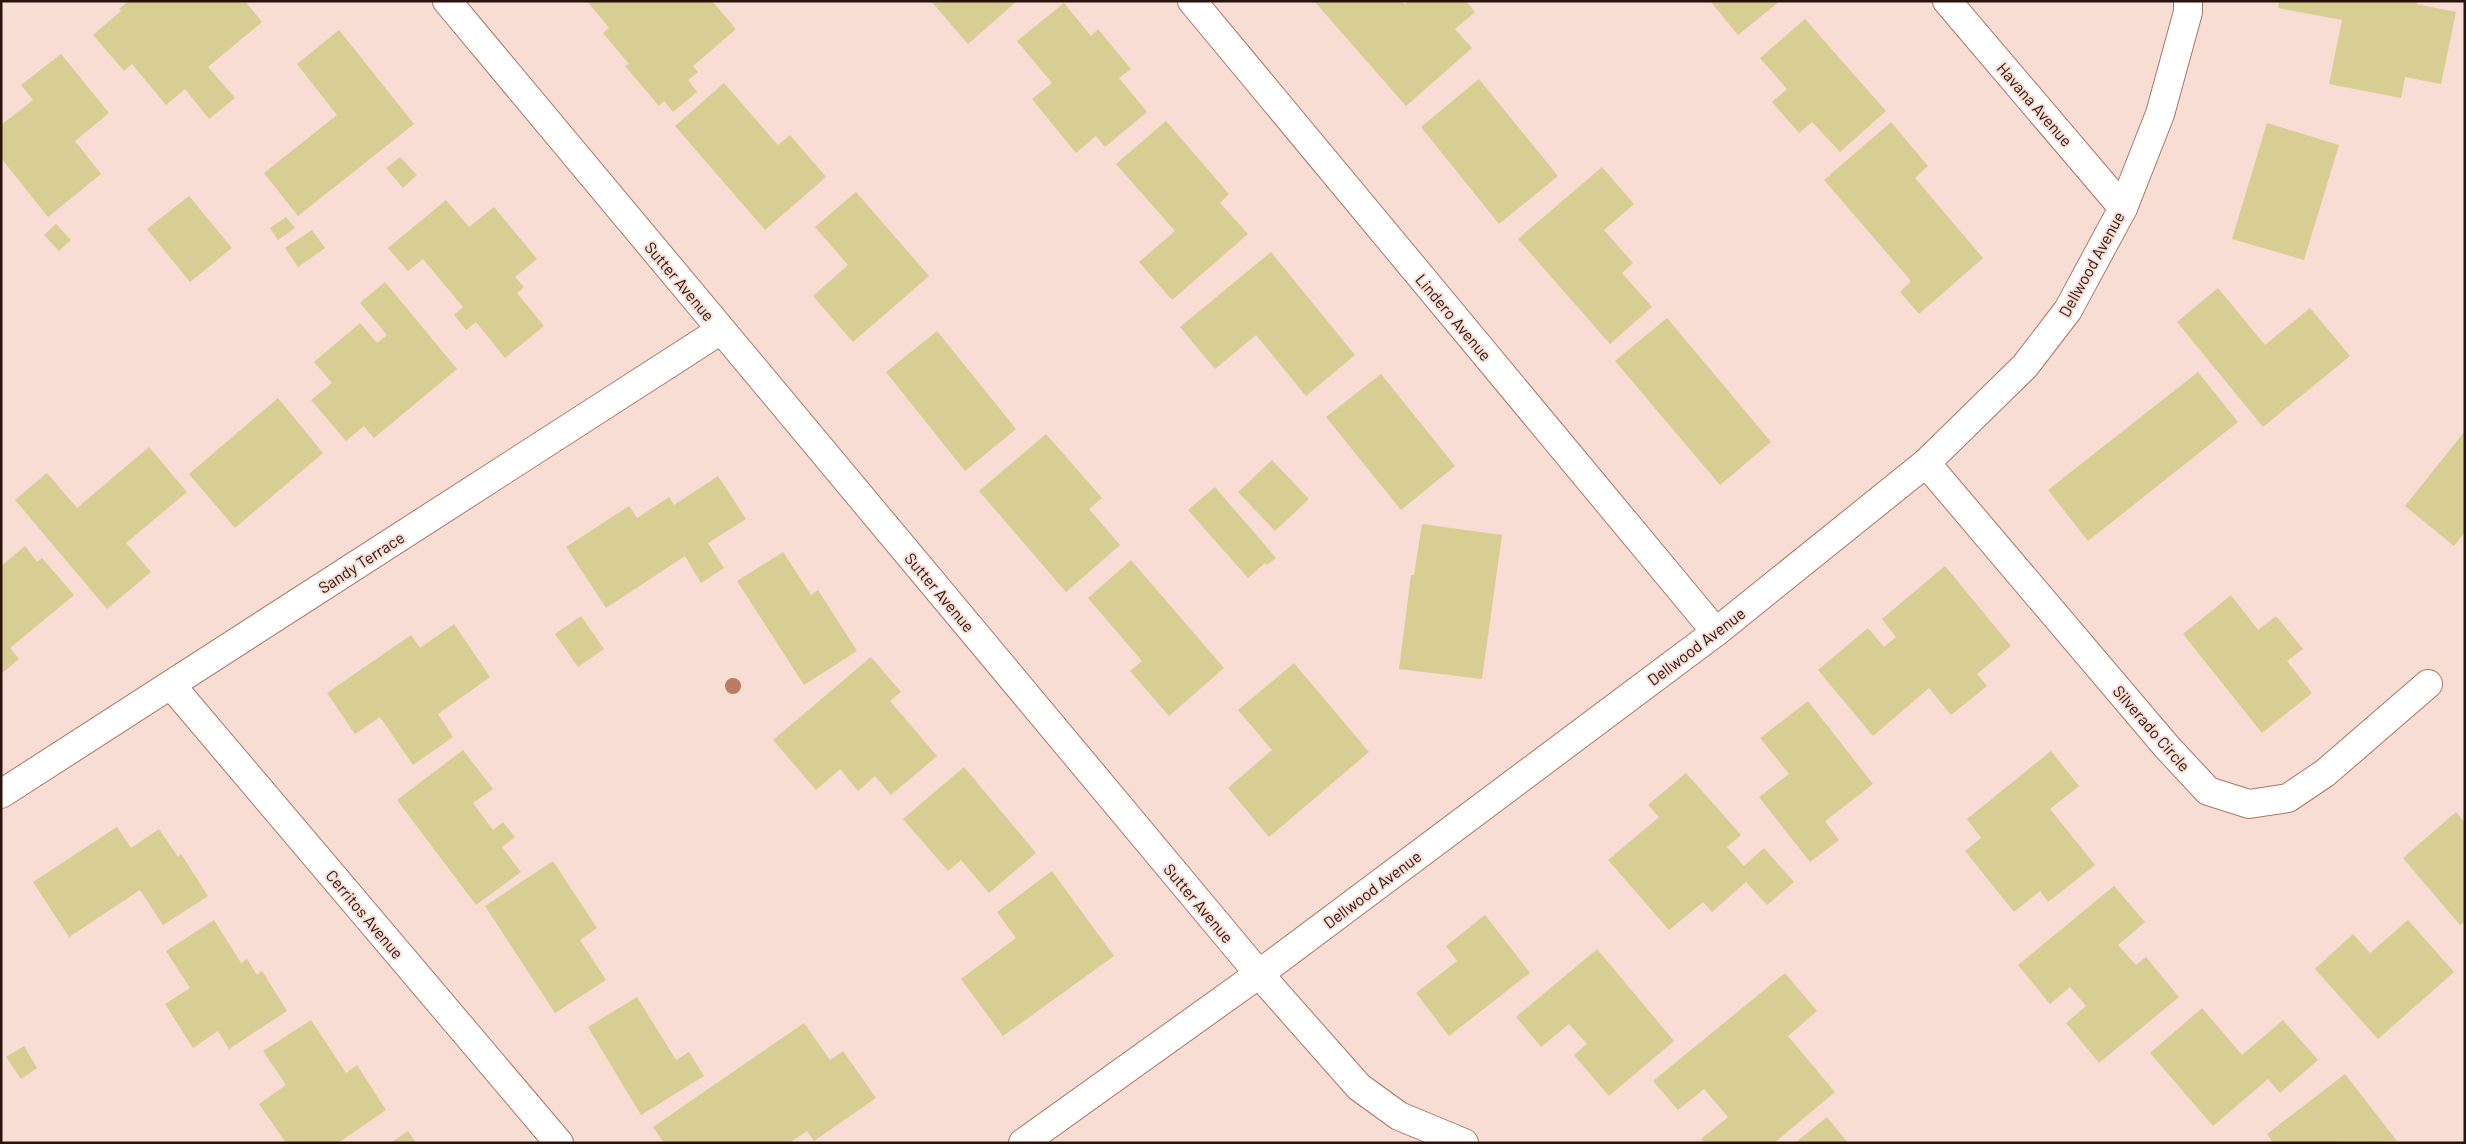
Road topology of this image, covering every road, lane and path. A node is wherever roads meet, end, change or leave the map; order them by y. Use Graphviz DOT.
graph roads {
  1 [pos="447,1"];
  2 [pos="1192,1"];
  3 [pos="1947,1"];
  4 [pos="2188,1"];
  5 [pos="2123,208"];
  6 [pos="721,330"];
  7 [pos="1926,463"];
  8 [pos="1716,632"];
  9 [pos="2428,684"];
  10 [pos="170,686"];
  11 [pos="1,794"];
  12 [pos="1259,974"];
  13 [pos="559,1143"];
  14 [pos="1023,1143"];
  15 [pos="1464,1143"];
  1 -- 6 [label="street, Sutter Avenue"];
  2 -- 8 [label="street, Lindero Avenue"];
  3 -- 5 [label="street, Havana Avenue"];
  4 -- 5 [label="street, Dellwood Avenue"];
  5 -- 7 [label="street, Dellwood Avenue"];
  6 -- 10 [label="street, Sandy Terrace"];
  6 -- 12 [label="street, Sutter Avenue"];
  7 -- 8 [label="street, Dellwood Avenue"];
  7 -- 9 [label="street, Silverado Circle"];
  8 -- 12 [label="street, Dellwood Avenue"];
  10 -- 11 [label="street, Sandy Terrace"];
  10 -- 13 [label="street, Cerritos Avenue"];
  12 -- 14 [label="street, Dellwood Avenue"];
  12 -- 15 [label="street, Sutter Avenue"];
}
